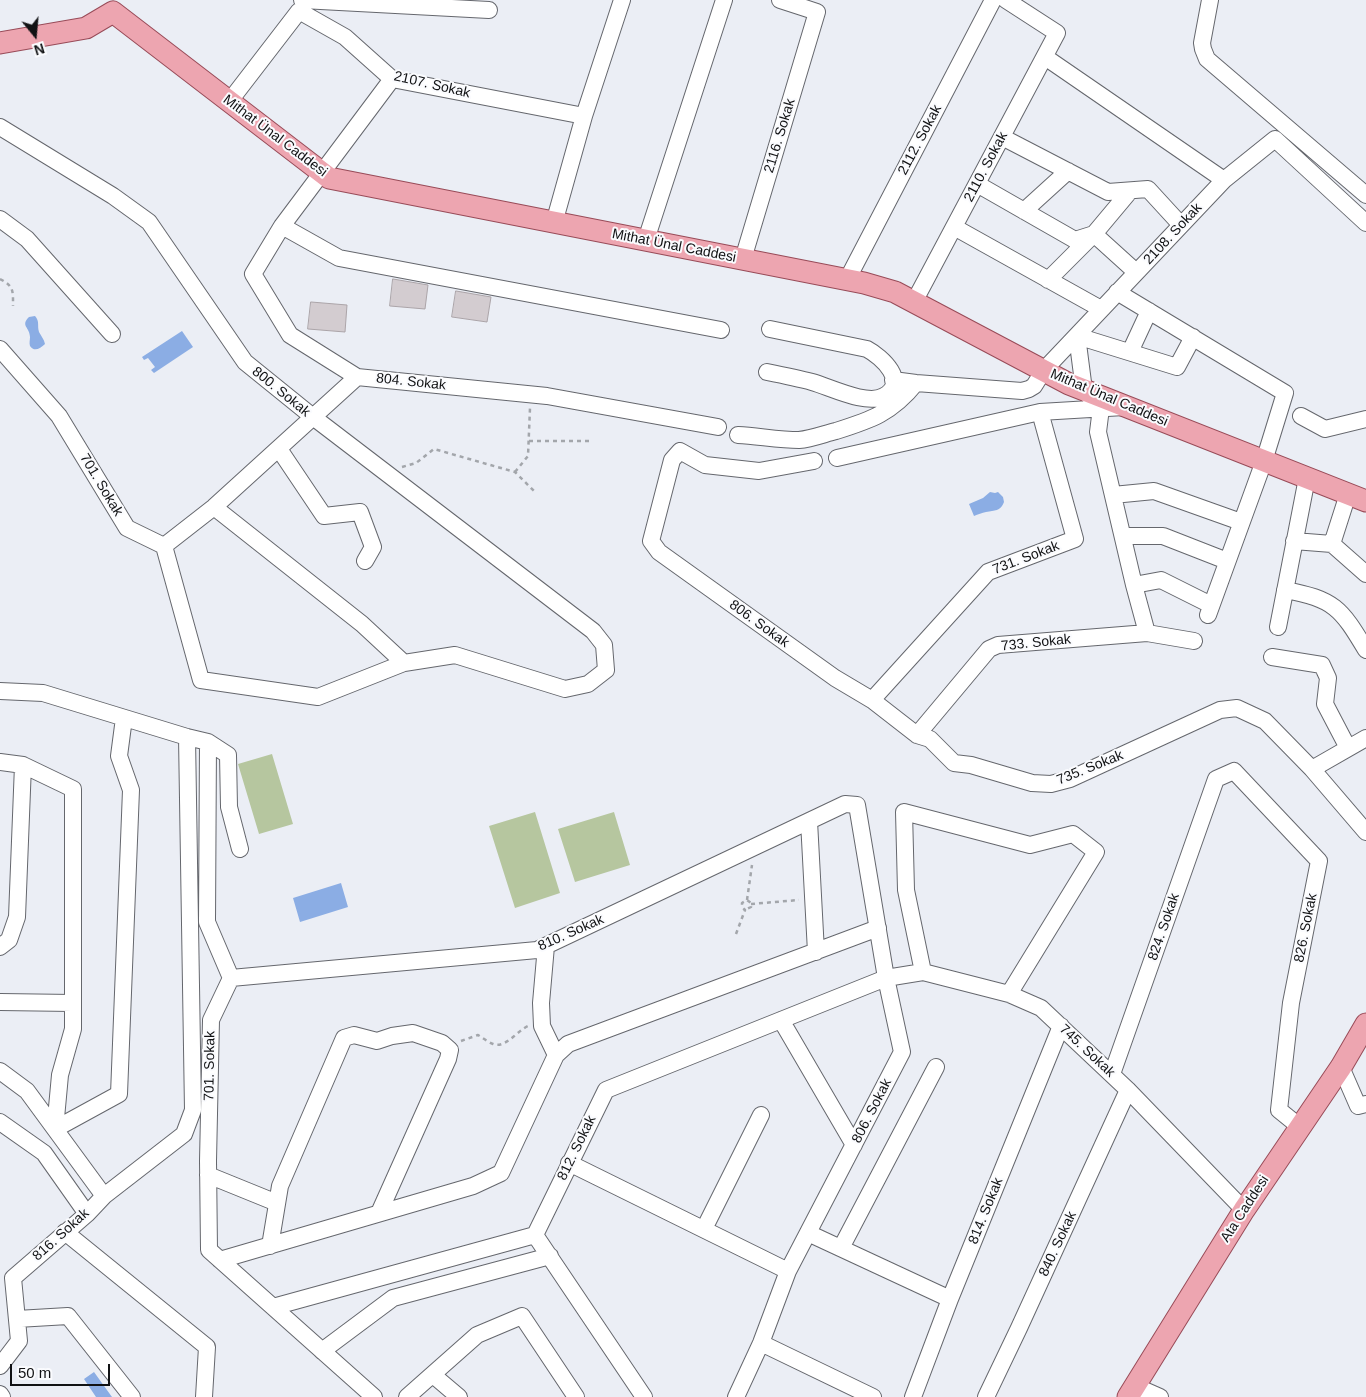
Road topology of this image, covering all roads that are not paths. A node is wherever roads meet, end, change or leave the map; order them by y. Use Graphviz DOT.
graph roads {
  1 [pos="622,0"];
  2 [pos="724,0"];
  3 [pos="780,0"];
  4 [pos="993,0"];
  5 [pos="1006,0"];
  6 [pos="1210,0"];
  7 [pos="113,6"];
  8 [pos="301,6"];
  9 [pos="489,10"];
  10 [pos="0,43"];
  11 [pos="1045,57"];
  12 [pos="392,79"];
  13 [pos="229,102"];
  14 [pos="584,116"];
  15 [pos="0,127"];
  16 [pos="1002,137"];
  17 [pos="1068,171"];
  18 [pos="323,173"];
  19 [pos="1224,180"];
  20 [pos="977,184"];
  21 [pos="1130,190"];
  22 [pos="1366,195"];
  23 [pos="1024,211"];
  24 [pos="0,220"];
  25 [pos="554,223"];
  26 [pos="1366,223"];
  27 [pos="1181,225"];
  28 [pos="282,226"];
  29 [pos="954,227"];
  30 [pos="1094,234"];
  31 [pos="646,240"];
  32 [pos="743,259"];
  33 [pos="1136,272"];
  34 [pos="847,280"];
  35 [pos="1048,280"];
  36 [pos="1118,292"];
  37 [pos="914,302"];
  38 [pos="1101,309"];
  39 [pos="1149,311"];
  40 [pos="721,330"];
  41 [pos="770,330"];
  42 [pos="112,334"];
  43 [pos="1076,336"];
  44 [pos="1193,338"];
  45 [pos="0,349"];
  46 [pos="1130,352"];
  47 [pos="1044,370"];
  48 [pos="767,372"];
  49 [pos="357,377"];
  50 [pos="894,380"];
  51 [pos="916,383"];
  52 [pos="1084,390"];
  53 [pos="1126,407"];
  54 [pos="1101,408"];
  55 [pos="1040,412"];
  56 [pos="1300,416"];
  57 [pos="313,417"];
  58 [pos="1366,419"];
  59 [pos="718,427"];
  60 [pos="738,435"];
  61 [pos="279,448"];
  62 [pos="837,458"];
  63 [pos="814,461"];
  64 [pos="1264,461"];
  65 [pos="1307,478"];
  66 [pos="1113,495"];
  67 [pos="1357,498"];
  68 [pos="214,507"];
  69 [pos="1241,522"];
  70 [pos="1122,536"];
  71 [pos="1294,541"];
  72 [pos="1332,544"];
  73 [pos="164,546"];
  74 [pos="365,561"];
  75 [pos="1228,561"];
  76 [pos="1366,574"];
  77 [pos="1134,585"];
  78 [pos="1285,590"];
  79 [pos="1278,626"];
  80 [pos="1146,632"];
  81 [pos="1194,641"];
  82 [pos="1366,650"];
  83 [pos="1272,657"];
  84 [pos="404,663"];
  85 [pos="0,691"];
  86 [pos="872,700"];
  87 [pos="124,718"];
  88 [pos="916,735"];
  89 [pos="187,737"];
  90 [pos="1366,738"];
  91 [pos="208,742"];
  92 [pos="1348,748"];
  93 [pos="0,762"];
  94 [pos="23,765"];
  95 [pos="1312,770"];
  96 [pos="1216,779"];
  97 [pos="857,806"];
  98 [pos="809,821"];
  99 [pos="1366,832"];
  100 [pos="240,849"];
  101 [pos="878,928"];
  102 [pos="546,946"];
  103 [pos="0,947"];
  104 [pos="816,952"];
  105 [pos="923,972"];
  106 [pos="232,978"];
  107 [pos="886,978"];
  108 [pos="1009,994"];
  109 [pos="0,1002"];
  110 [pos="73,1003"];
  111 [pos="781,1020"];
  112 [pos="1366,1024"];
  113 [pos="1061,1026"];
  114 [pos="556,1055"];
  115 [pos="936,1067"];
  116 [pos="1341,1067"];
  117 [pos="0,1071"];
  118 [pos="1112,1074"];
  119 [pos="1128,1090"];
  120 [pos="1363,1110"];
  121 [pos="761,1115"];
  122 [pos="0,1122"];
  123 [pos="1300,1127"];
  124 [pos="55,1129"];
  125 [pos="184,1134"];
  126 [pos="854,1145"];
  127 [pos="208,1147"];
  128 [pos="569,1163"];
  129 [pos="208,1175"];
  130 [pos="104,1196"];
  131 [pos="277,1203"];
  132 [pos="1244,1210"];
  133 [pos="87,1214"];
  134 [pos="379,1214"];
  135 [pos="704,1229"];
  136 [pos="65,1232"];
  137 [pos="808,1233"];
  138 [pos="535,1234"];
  139 [pos="270,1246"];
  140 [pos="841,1248"];
  141 [pos="215,1255"];
  142 [pos="550,1256"];
  143 [pos="788,1271"];
  144 [pos="6,1275"];
  145 [pos="950,1299"];
  146 [pos="274,1307"];
  147 [pos="17,1319"];
  148 [pos="761,1343"];
  149 [pos="322,1351"];
  150 [pos="0,1366"];
  151 [pos="433,1375"];
  152 [pos="1132,1392"];
  153 [pos="132,1397"];
  154 [pos="204,1397"];
  155 [pos="374,1397"];
  156 [pos="407,1397"];
  157 [pos="459,1397"];
  158 [pos="576,1397"];
  159 [pos="644,1397"];
  160 [pos="736,1397"];
  161 [pos="872,1397"];
  162 [pos="913,1397"];
  163 [pos="986,1397"];
  164 [pos="1160,1397"];
  1 -- 14 [label="street"];
  2 -- 31 [label="street"];
  3 -- 32 [label="street, 2116. Sokak"];
  4 -- 34 [label="street, 2112. Sokak"];
  5 -- 11 [label="street, 2110. Sokak"];
  6 -- 22 [label="street"];
  7 -- 10 [label="main road, Mithat Ünal Caddesi"];
  7 -- 13 [label="main road, Mithat Ünal Caddesi"];
  8 -- 9 [label="street"];
  8 -- 12 [label="street, 2107. Sokak"];
  8 -- 13 [label="street"];
  11 -- 16 [label="street, 2110. Sokak"];
  11 -- 19 [label="street"];
  12 -- 14 [label="street, 2107. Sokak"];
  12 -- 18 [label="street"];
  13 -- 18 [label="main road, Mithat Ünal Caddesi"];
  14 -- 25 [label="street"];
  15 -- 57 [label="street, 800. Sokak"];
  16 -- 17 [label="street"];
  16 -- 20 [label="street, 2110. Sokak"];
  17 -- 21 [label="street"];
  17 -- 23 [label="street"];
  18 -- 25 [label="main road, Mithat Ünal Caddesi"];
  18 -- 28 [label="street"];
  19 -- 26 [label="street, 2108. Sokak"];
  19 -- 27 [label="street, 2108. Sokak"];
  20 -- 23 [label="street"];
  20 -- 29 [label="street, 2110. Sokak"];
  21 -- 27 [label="street"];
  21 -- 30 [label="street"];
  23 -- 30 [label="street"];
  24 -- 42 [label="street"];
  25 -- 31 [label="main road, Mithat Ünal Caddesi"];
  27 -- 33 [label="street, 2108. Sokak"];
  28 -- 40 [label="street"];
  28 -- 49 [label="street"];
  29 -- 35 [label="street"];
  29 -- 37 [label="street, 2110. Sokak"];
  30 -- 33 [label="street"];
  30 -- 35 [label="street"];
  31 -- 32 [label="main road, Mithat Ünal Caddesi"];
  32 -- 34 [label="main road, Mithat Ünal Caddesi"];
  33 -- 36 [label="street, 2108. Sokak"];
  34 -- 37 [label="main road, Mithat Ünal Caddesi"];
  35 -- 38 [label="street"];
  36 -- 38 [label="street, 2108. Sokak"];
  36 -- 39 [label="street"];
  37 -- 47 [label="main road, Mithat Ünal Caddesi"];
  38 -- 43 [label="street, 2108. Sokak"];
  39 -- 44 [label="street"];
  39 -- 46 [label="street"];
  41 -- 50 [label="street"];
  43 -- 46 [label="street"];
  43 -- 47 [label="street, 2108. Sokak"];
  43 -- 52 [label="street"];
  44 -- 46 [label="street"];
  44 -- 64 [label="street"];
  45 -- 73 [label="street, 701. Sokak"];
  47 -- 51 [label="street, 2108. Sokak"];
  47 -- 52 [label="main road, Mithat Ünal Caddesi"];
  48 -- 50 [label="street"];
  49 -- 57 [label="street, 804. Sokak"];
  49 -- 59 [label="street, 804. Sokak"];
  50 -- 51 [label="street, 2108. Sokak"];
  51 -- 60 [label="street"];
  52 -- 53 [label="main road, Mithat Ünal Caddesi"];
  52 -- 54 [label="street"];
  53 -- 54 [label="street"];
  53 -- 64 [label="main road, Mithat Ünal Caddesi"];
  54 -- 55 [label="street"];
  54 -- 66 [label="street"];
  55 -- 62 [label="street"];
  55 -- 86 [label="street, 731. Sokak"];
  56 -- 58 [label="street"];
  57 -- 61 [label="street, 804. Sokak"];
  57 -- 84 [label="street, 800. Sokak"];
  61 -- 68 [label="street, 804. Sokak"];
  61 -- 74 [label="street"];
  63 -- 86 [label="street, 806. Sokak"];
  64 -- 65 [label="main road, Mithat Ünal Caddesi"];
  64 -- 69 [label="street"];
  65 -- 67 [label="main road, Mithat Ünal Caddesi"];
  65 -- 71 [label="street"];
  66 -- 69 [label="street"];
  66 -- 70 [label="street"];
  67 -- 72 [label="street"];
  68 -- 73 [label="street, 804. Sokak"];
  68 -- 84 [label="street"];
  69 -- 75 [label="street"];
  70 -- 75 [label="street"];
  70 -- 77 [label="street"];
  71 -- 72 [label="street"];
  71 -- 78 [label="street"];
  72 -- 76 [label="street"];
  73 -- 84 [label="street"];
  75 -- 77 [label="street"];
  77 -- 80 [label="street"];
  78 -- 79 [label="street"];
  78 -- 82 [label="street"];
  80 -- 81 [label="street, 733. Sokak"];
  80 -- 88 [label="street, 733. Sokak"];
  83 -- 92 [label="street"];
  85 -- 87 [label="street"];
  86 -- 88 [label="street, 806. Sokak"];
  87 -- 89 [label="street"];
  87 -- 124 [label="street"];
  88 -- 95 [label="street, 735. Sokak"];
  89 -- 91 [label="street"];
  89 -- 125 [label="street, 701. Sokak"];
  90 -- 92 [label="street"];
  91 -- 100 [label="street"];
  91 -- 106 [label="street"];
  92 -- 95 [label="street"];
  93 -- 94 [label="street"];
  94 -- 103 [label="street"];
  94 -- 110 [label="street"];
  95 -- 99 [label="street"];
  96 -- 118 [label="street, 824. Sokak"];
  96 -- 123 [label="street, 826. Sokak"];
  97 -- 98 [label="street, 810. Sokak"];
  97 -- 101 [label="street, 806. Sokak"];
  98 -- 102 [label="street, 810. Sokak"];
  98 -- 104 [label="street"];
  101 -- 104 [label="street"];
  101 -- 107 [label="street, 806. Sokak"];
  102 -- 106 [label="street, 810. Sokak"];
  102 -- 114 [label="street"];
  104 -- 114 [label="street"];
  105 -- 107 [label="street, 745. Sokak"];
  105 -- 108 [label="street, 745. Sokak"];
  105 -- 108 [label="street"];
  106 -- 127 [label="street, 701. Sokak"];
  107 -- 111 [label="street, 812. Sokak"];
  107 -- 126 [label="street, 806. Sokak"];
  108 -- 113 [label="street, 745. Sokak"];
  109 -- 110 [label="street"];
  110 -- 124 [label="street"];
  111 -- 126 [label="street"];
  111 -- 128 [label="street, 812. Sokak"];
  112 -- 116 [label="main road, Ata Caddesi"];
  113 -- 118 [label="street, 745. Sokak"];
  113 -- 145 [label="street, 814. Sokak"];
  114 -- 134 [label="street"];
  115 -- 140 [label="street"];
  116 -- 120 [label="street"];
  116 -- 123 [label="main road, Ata Caddesi"];
  117 -- 124 [label="street"];
  118 -- 119 [label="street, 745. Sokak"];
  119 -- 132 [label="street, 745. Sokak"];
  119 -- 163 [label="street, 840. Sokak"];
  121 -- 135 [label="street"];
  122 -- 133 [label="street"];
  123 -- 132 [label="main road, Ata Caddesi"];
  124 -- 130 [label="street"];
  125 -- 127 [label="street"];
  125 -- 130 [label="street, 816. Sokak"];
  126 -- 137 [label="street, 806. Sokak"];
  127 -- 129 [label="street, 701. Sokak"];
  128 -- 135 [label="street"];
  128 -- 138 [label="street, 812. Sokak"];
  129 -- 131 [label="street"];
  129 -- 141 [label="street, 701. Sokak"];
  130 -- 133 [label="street, 816. Sokak"];
  131 -- 134 [label="street"];
  131 -- 139 [label="street"];
  132 -- 152 [label="main road, Ata Caddesi"];
  133 -- 136 [label="street, 816. Sokak"];
  134 -- 139 [label="street"];
  135 -- 143 [label="street"];
  136 -- 144 [label="street, 816. Sokak"];
  136 -- 154 [label="street"];
  137 -- 140 [label="street"];
  137 -- 143 [label="street, 806. Sokak"];
  138 -- 142 [label="street"];
  138 -- 146 [label="street"];
  139 -- 141 [label="street"];
  140 -- 145 [label="street"];
  141 -- 146 [label="street"];
  142 -- 149 [label="street"];
  142 -- 159 [label="street"];
  143 -- 148 [label="street, 806. Sokak"];
  144 -- 147 [label="street, 816. Sokak"];
  145 -- 162 [label="street, 814. Sokak"];
  146 -- 149 [label="street"];
  147 -- 150 [label="street, 816. Sokak"];
  147 -- 153 [label="street"];
  148 -- 160 [label="street, 806. Sokak"];
  148 -- 161 [label="street"];
  149 -- 155 [label="street"];
  151 -- 156 [label="street"];
  151 -- 157 [label="street"];
  151 -- 158 [label="street"];
  152 -- 164 [label="street"];
}
